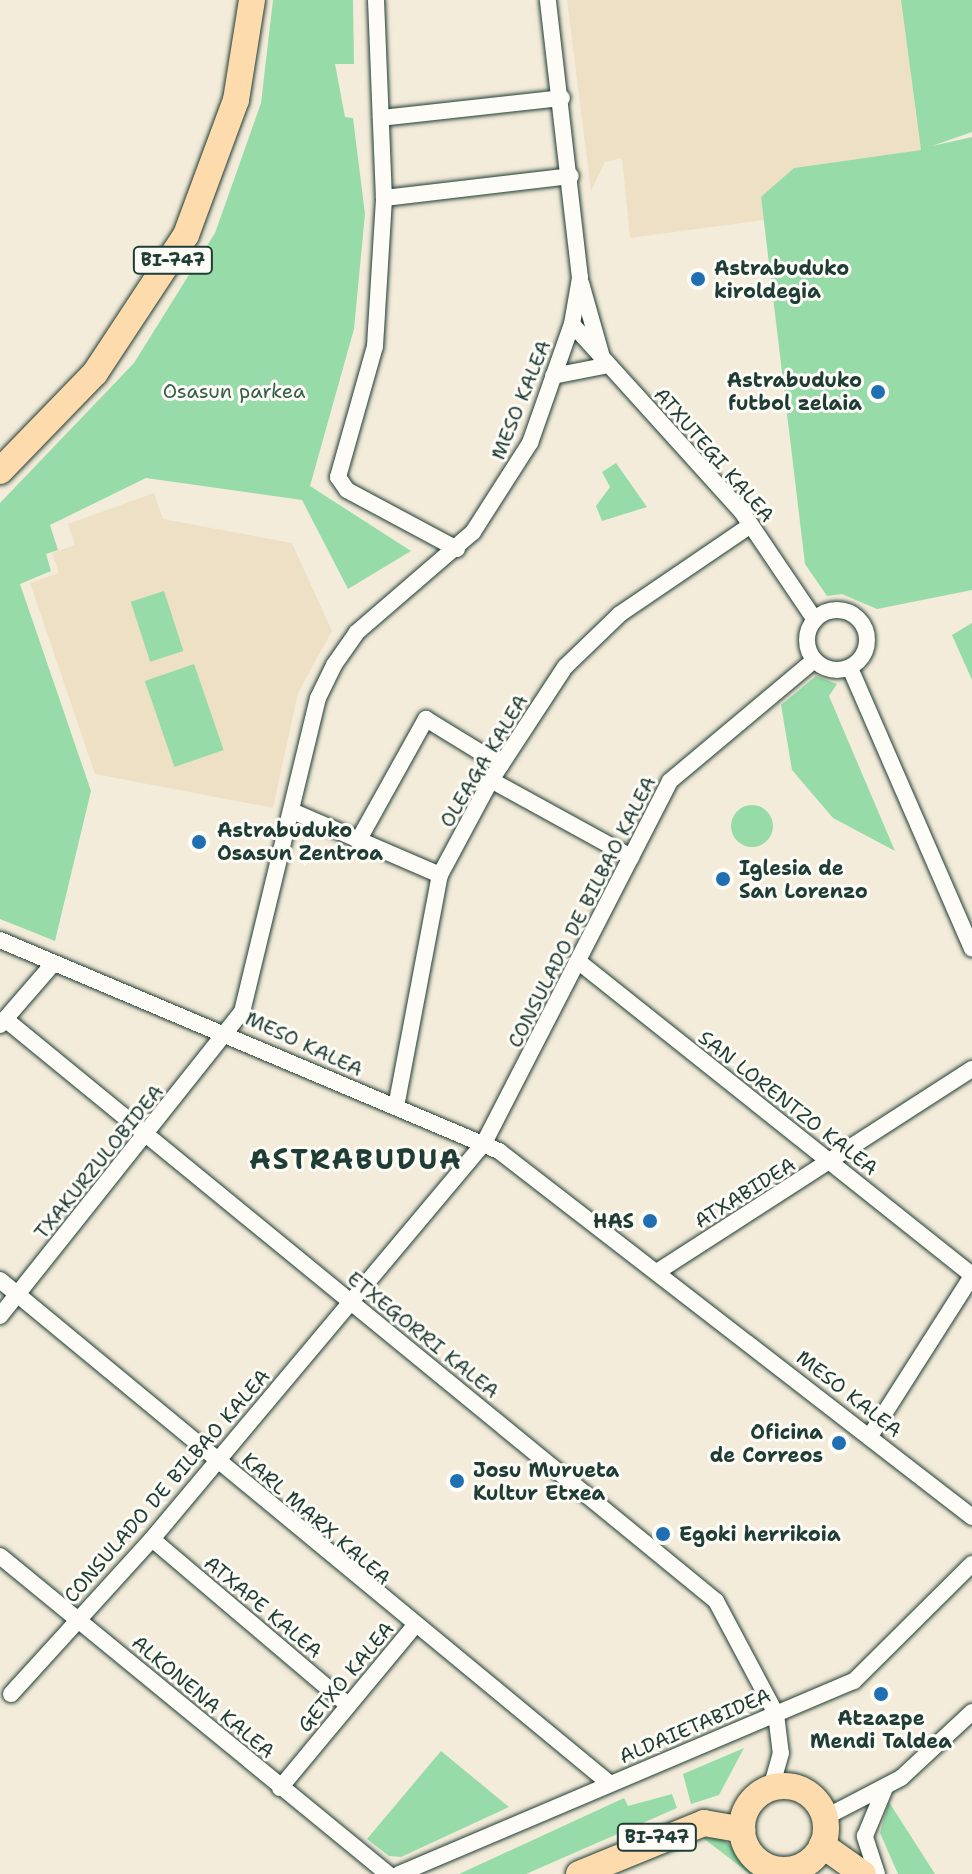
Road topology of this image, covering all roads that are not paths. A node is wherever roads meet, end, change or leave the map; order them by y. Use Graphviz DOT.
graph roads {
  1 [pos="252,0"];
  2 [pos="376,0"];
  3 [pos="548,0"];
  4 [pos="562,98"];
  5 [pos="381,118"];
  6 [pos="571,176"];
  7 [pos="384,198"];
  8 [pos="580,278"];
  9 [pos="572,324"];
  10 [pos="604,366"];
  11 [pos="553,376"];
  12 [pos="0,471"];
  13 [pos="751,525"];
  14 [pos="457,549"];
  15 [pos="815,620"];
  16 [pos="814,660"];
  17 [pos="850,668"];
  18 [pos="501,765"];
  19 [pos="491,780"];
  20 [pos="292,811"];
  21 [pos="358,841"];
  22 [pos="631,857"];
  23 [pos="440,875"];
  24 [pos="0,940"];
  25 [pos="972,949"];
  26 [pos="579,962"];
  27 [pos="53,964"];
  28 [pos="2,1022"];
  29 [pos="230,1033"];
  30 [pos="972,1069"];
  31 [pos="396,1107"];
  32 [pos="148,1129"];
  33 [pos="484,1143"];
  34 [pos="831,1162"];
  35 [pos="660,1270"];
  36 [pos="972,1276"];
  37 [pos="0,1280"];
  38 [pos="17,1295"];
  39 [pos="353,1303"];
  40 [pos="0,1316"];
  41 [pos="870,1436"];
  42 [pos="216,1459"];
  43 [pos="972,1517"];
  44 [pos="152,1539"];
  45 [pos="0,1556"];
  46 [pos="972,1564"];
  47 [pos="78,1619"];
  48 [pos="413,1628"];
  49 [pos="11,1694"];
  50 [pos="348,1705"];
  51 [pos="972,1712"];
  52 [pos="776,1714"];
  53 [pos="610,1784"];
  54 [pos="280,1788"];
  55 [pos="771,1788"];
  56 [pos="885,1788"];
  57 [pos="824,1818"];
  58 [pos="742,1830"];
  59 [pos="822,1845"];
  60 [pos="383,1873"];
  61 [pos="399,1874"];
  62 [pos="579,1874"];
  63 [pos="863,1874"];
  64 [pos="877,1874"];
  1 -- 12 [label="main road, BI-747"];
  2 -- 5 [label="street"];
  3 -- 4 [label="street, MESO KALEA"];
  4 -- 5 [label="street"];
  4 -- 6 [label="street, MESO KALEA"];
  5 -- 7 [label="street"];
  6 -- 7 [label="street"];
  6 -- 8 [label="street, MESO KALEA"];
  7 -- 14 [label="street"];
  8 -- 9 [label="street, MESO KALEA"];
  8 -- 10 [label="street"];
  9 -- 10 [label="street, ATXUTEGI KALEA"];
  9 -- 11 [label="street, MESO KALEA"];
  10 -- 11 [label="street"];
  10 -- 13 [label="street, ATXUTEGI KALEA"];
  11 -- 14 [label="street, MESO KALEA"];
  13 -- 15 [label="street, ATXUTEGI KALEA"];
  13 -- 18 [label="street, OLEAGA KALEA"];
  14 -- 20 [label="street, MESO KALEA"];
  15 -- 16 [label="street"];
  15 -- 17 [label="street"];
  16 -- 17 [label="street"];
  16 -- 22 [label="street, CONSULADO DE BILBAO KALEA"];
  17 -- 25 [label="street"];
  18 -- 19 [label="street, OLEAGA KALEA"];
  18 -- 21 [label="street"];
  19 -- 22 [label="street"];
  19 -- 23 [label="street, OLEAGA KALEA"];
  20 -- 21 [label="street"];
  20 -- 29 [label="street, MESO KALEA"];
  21 -- 23 [label="street"];
  22 -- 26 [label="street, CONSULADO DE BILBAO KALEA"];
  23 -- 31 [label="street, OLEAGA KALEA"];
  24 -- 27 [label="street"];
  26 -- 33 [label="street, CONSULADO DE BILBAO KALEA"];
  26 -- 34 [label="street, SAN LORENTZO KALEA"];
  27 -- 28 [label="street"];
  27 -- 29 [label="street"];
  28 -- 32 [label="street, ETXEGORRI KALEA"];
  29 -- 31 [label="street, MESO KALEA"];
  29 -- 32 [label="street, TXAKURZULOBIDEA"];
  30 -- 34 [label="street, ATXABIDEA"];
  31 -- 33 [label="street, MESO KALEA"];
  32 -- 38 [label="street, TXAKURZULOBIDEA"];
  32 -- 39 [label="street, ETXEGORRI KALEA"];
  33 -- 35 [label="street, MESO KALEA"];
  33 -- 39 [label="street, CONSULADO DE BILBAO KALEA"];
  34 -- 35 [label="street, ATXABIDEA"];
  34 -- 36 [label="street, SAN LORENTZO KALEA"];
  35 -- 41 [label="street, MESO KALEA"];
  36 -- 41 [label="street"];
  37 -- 38 [label="street, KARL MARX KALEA"];
  38 -- 40 [label="street, TXAKURZULOBIDEA"];
  38 -- 42 [label="street, KARL MARX KALEA"];
  39 -- 42 [label="street, CONSULADO DE BILBAO KALEA"];
  39 -- 52 [label="street, ETXEGORRI KALEA"];
  41 -- 43 [label="street, MESO KALEA"];
  42 -- 44 [label="street, CONSULADO DE BILBAO KALEA"];
  42 -- 48 [label="street, KARL MARX KALEA"];
  44 -- 47 [label="street, CONSULADO DE BILBAO KALEA"];
  44 -- 50 [label="street, ATXAPE KALEA"];
  45 -- 47 [label="street, ALKONENA KALEA"];
  46 -- 52 [label="street, ALDAIETABIDEA"];
  47 -- 49 [label="street, CONSULADO DE BILBAO KALEA"];
  47 -- 54 [label="street, ALKONENA KALEA"];
  48 -- 50 [label="street, GETXO KALEA"];
  48 -- 53 [label="street, KARL MARX KALEA"];
  50 -- 54 [label="street, GETXO KALEA"];
  51 -- 56 [label="street"];
  52 -- 53 [label="street, ALDAIETABIDEA"];
  52 -- 55 [label="street"];
  53 -- 61 [label="street, ALDAIETABIDEA"];
  54 -- 60 [label="street, ALKONENA KALEA"];
  55 -- 57 [label="main road"];
  55 -- 58 [label="main road"];
  56 -- 57 [label="street"];
  56 -- 64 [label="street"];
  57 -- 59 [label="main road"];
  58 -- 59 [label="main road"];
  58 -- 62 [label="main road, BI-747"];
  59 -- 63 [label="main road"];
}
